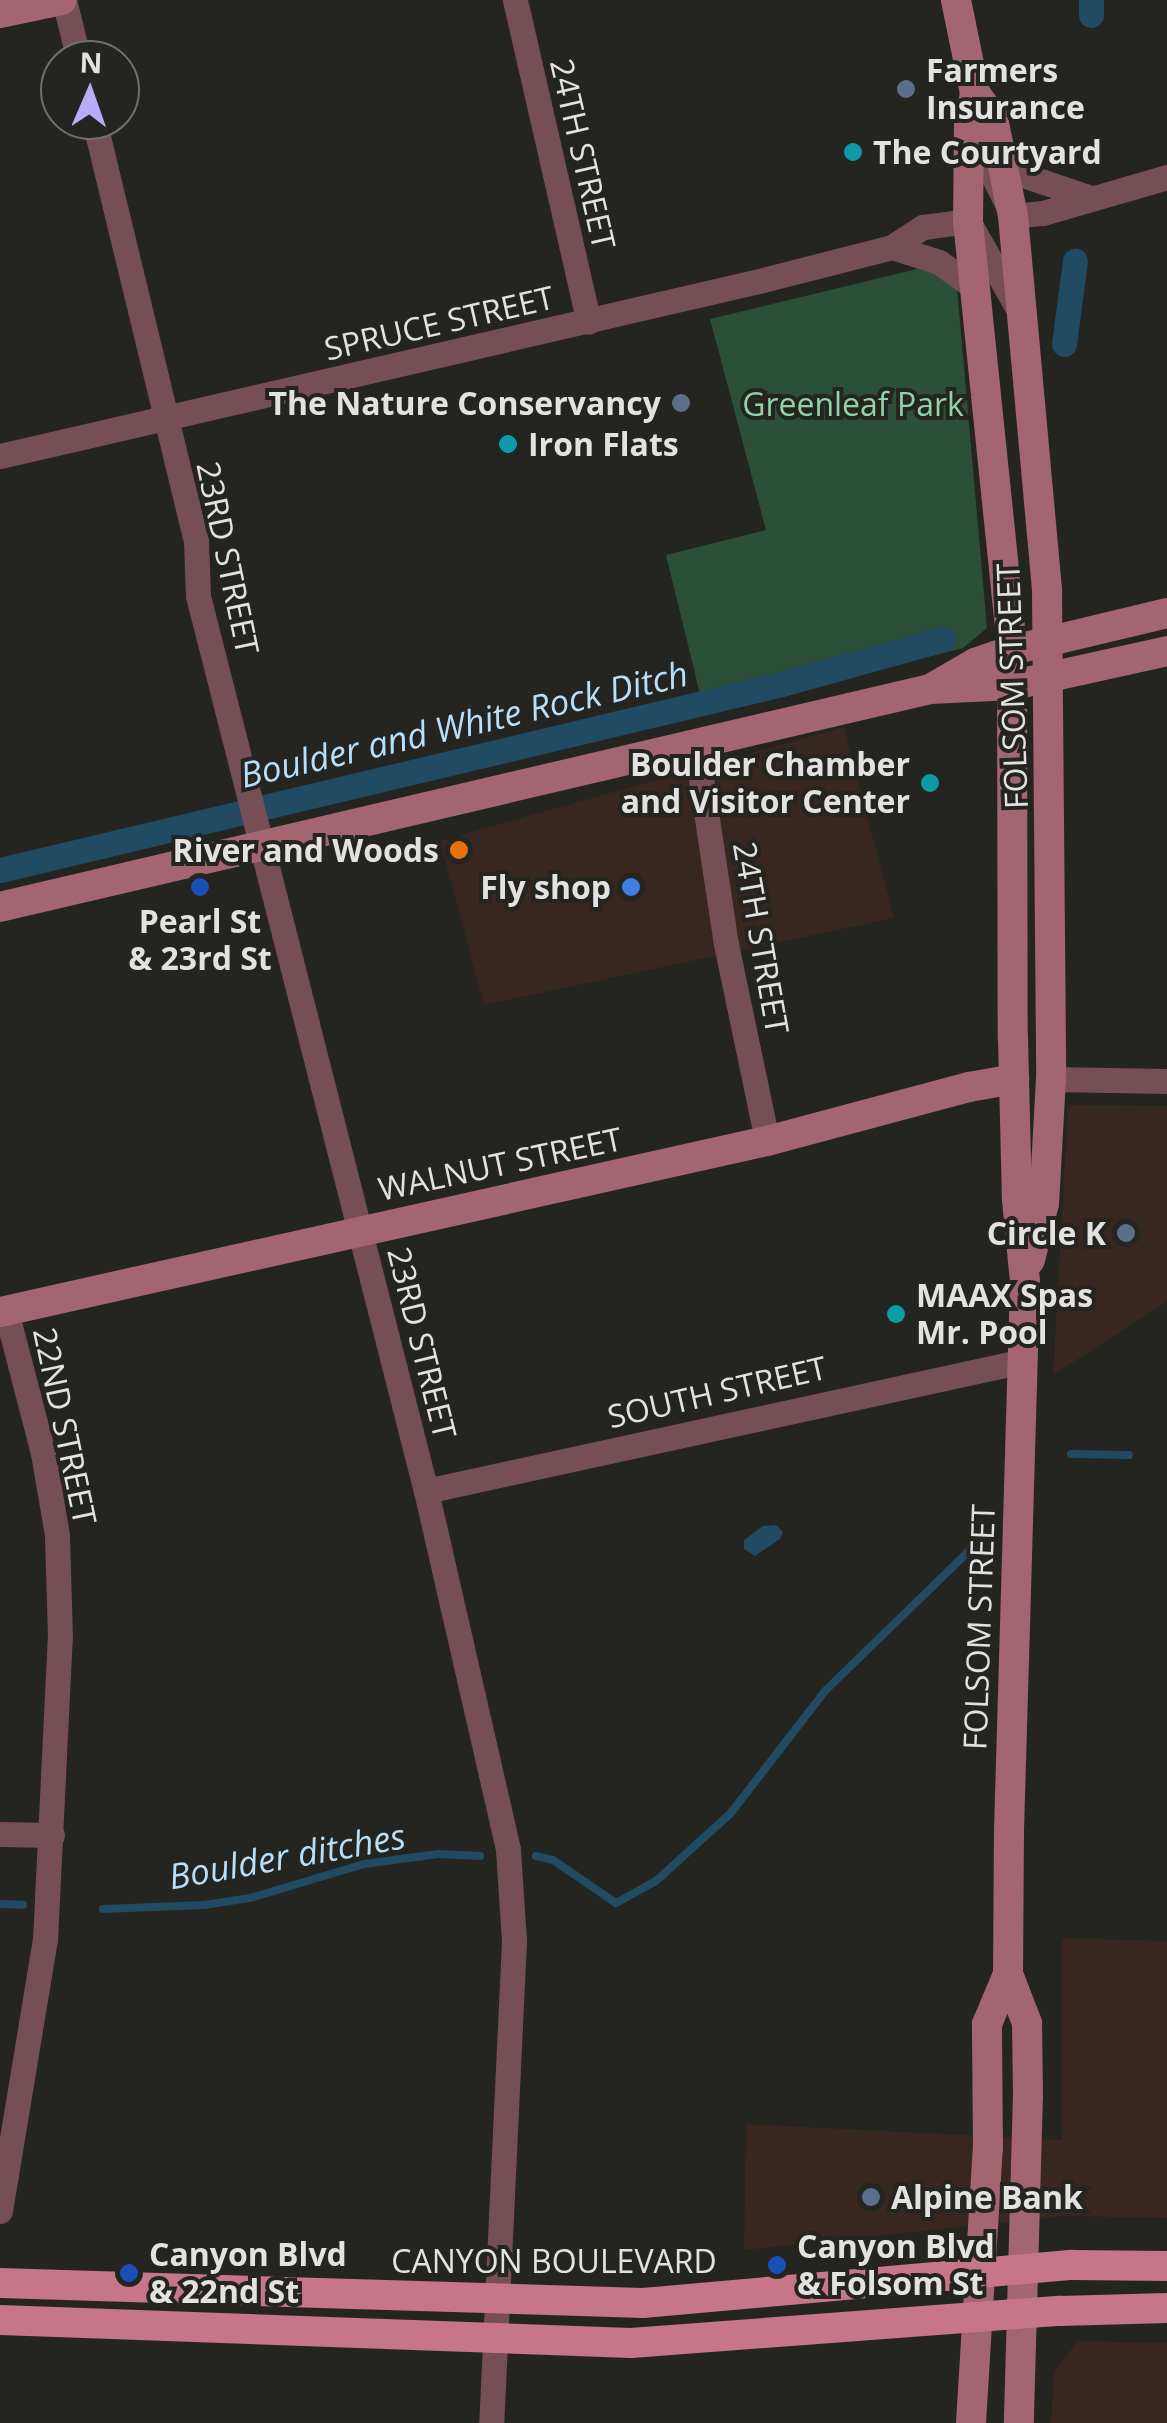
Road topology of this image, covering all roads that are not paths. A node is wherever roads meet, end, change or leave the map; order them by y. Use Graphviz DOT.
graph roads {
  1 [pos="63,0"];
  2 [pos="515,0"];
  3 [pos="956,0"];
  4 [pos="0,14"];
  5 [pos="74,40"];
  6 [pos="976,93"];
  7 [pos="969,127"];
  8 [pos="99,140"];
  9 [pos="1005,169"];
  10 [pos="1167,177"];
  11 [pos="1091,198"];
  12 [pos="1028,215"];
  13 [pos="955,223"];
  14 [pos="892,248"];
  15 [pos="975,288"];
  16 [pos="1021,314"];
  17 [pos="589,322"];
  18 [pos="165,419"];
  19 [pos="0,456"];
  20 [pos="1167,613"];
  21 [pos="1050,640"];
  22 [pos="1012,650"];
  23 [pos="1167,651"];
  24 [pos="1051,679"];
  25 [pos="1013,685"];
  26 [pos="930,689"];
  27 [pos="696,746"];
  28 [pos="264,848"];
  29 [pos="0,907"];
  30 [pos="1014,1079"];
  31 [pos="1051,1079"];
  32 [pos="1167,1081"];
  33 [pos="767,1141"];
  34 [pos="360,1231"];
  35 [pos="1025,1282"];
  36 [pos="3,1311"];
  37 [pos="1023,1361"];
  38 [pos="426,1491"];
  39 [pos="0,1834"];
  40 [pos="52,1835"];
  41 [pos="1008,1974"];
  42 [pos="0,2211"];
  43 [pos="1167,2266"];
  44 [pos="1024,2269"];
  45 [pos="981,2274"];
  46 [pos="0,2282"];
  47 [pos="498,2300"];
  48 [pos="1167,2308"];
  49 [pos="1022,2314"];
  50 [pos="977,2318"];
  51 [pos="0,2320"];
  52 [pos="495,2342"];
  53 [pos="492,2423"];
  54 [pos="970,2423"];
  55 [pos="1019,2423"];
  1 -- 4 [label="main road"];
  1 -- 5 [label="street"];
  2 -- 17 [label="street, 24TH STREET"];
  3 -- 6 [label="main road, FOLSOM STREET"];
  6 -- 7 [label="main road, FOLSOM STREET"];
  6 -- 9 [label="main road, FOLSOM STREET"];
  7 -- 12 [label="street"];
  7 -- 13 [label="main road, FOLSOM STREET"];
  8 -- 18 [label="street, 23RD STREET"];
  9 -- 11 [label="street"];
  9 -- 12 [label="main road, FOLSOM STREET"];
  10 -- 11 [label="street"];
  11 -- 12 [label="street"];
  12 -- 16 [label="main road, FOLSOM STREET"];
  13 -- 14 [label="street, SPRUCE STREET"];
  13 -- 15 [label="main road, FOLSOM STREET"];
  13 -- 16 [label="street"];
  14 -- 15 [label="street, SPRUCE STREET"];
  14 -- 17 [label="street, SPRUCE STREET"];
  15 -- 22 [label="main road, FOLSOM STREET"];
  16 -- 21 [label="main road, FOLSOM STREET"];
  17 -- 18 [label="street, SPRUCE STREET"];
  18 -- 19 [label="street, SPRUCE STREET"];
  18 -- 28 [label="street, 23RD STREET"];
  20 -- 21 [label="main road"];
  21 -- 22 [label="main road"];
  21 -- 24 [label="main road, FOLSOM STREET"];
  22 -- 25 [label="main road, FOLSOM STREET"];
  22 -- 26 [label="main road"];
  23 -- 24 [label="main road"];
  24 -- 25 [label="main road"];
  24 -- 31 [label="main road, FOLSOM STREET"];
  25 -- 26 [label="main road"];
  25 -- 30 [label="main road, FOLSOM STREET"];
  26 -- 27 [label="main road"];
  27 -- 28 [label="main road"];
  27 -- 33 [label="street, 24TH STREET"];
  28 -- 29 [label="main road"];
  28 -- 34 [label="street, 23RD STREET"];
  30 -- 33 [label="main road, WALNUT STREET"];
  30 -- 35 [label="main road, FOLSOM STREET"];
  31 -- 32 [label="street"];
  31 -- 35 [label="main road, FOLSOM STREET"];
  33 -- 34 [label="main road, WALNUT STREET"];
  34 -- 36 [label="main road, WALNUT STREET"];
  34 -- 38 [label="street, 23RD STREET"];
  35 -- 37 [label="main road, FOLSOM STREET"];
  36 -- 40 [label="street, 22ND STREET"];
  37 -- 38 [label="street, SOUTH STREET"];
  37 -- 41 [label="main road, FOLSOM STREET"];
  38 -- 47 [label="street, 23RD STREET"];
  39 -- 40 [label="street"];
  40 -- 42 [label="street, 22ND STREET"];
  41 -- 44 [label="main road, FOLSOM STREET"];
  41 -- 45 [label="main road, FOLSOM STREET"];
  43 -- 44 [label="main road, CANYON BOULEVARD"];
  44 -- 45 [label="main road, CANYON BOULEVARD"];
  44 -- 49 [label="main road, FOLSOM STREET"];
  45 -- 47 [label="main road, CANYON BOULEVARD"];
  45 -- 50 [label="main road, FOLSOM STREET"];
  46 -- 47 [label="main road, CANYON BOULEVARD"];
  47 -- 52 [label="street, 23RD STREET"];
  48 -- 49 [label="main road"];
  49 -- 50 [label="main road"];
  49 -- 55 [label="main road, FOLSOM STREET"];
  50 -- 52 [label="main road"];
  50 -- 54 [label="main road, FOLSOM STREET"];
  51 -- 52 [label="main road"];
  52 -- 53 [label="street, 23RD STREET"];
}
